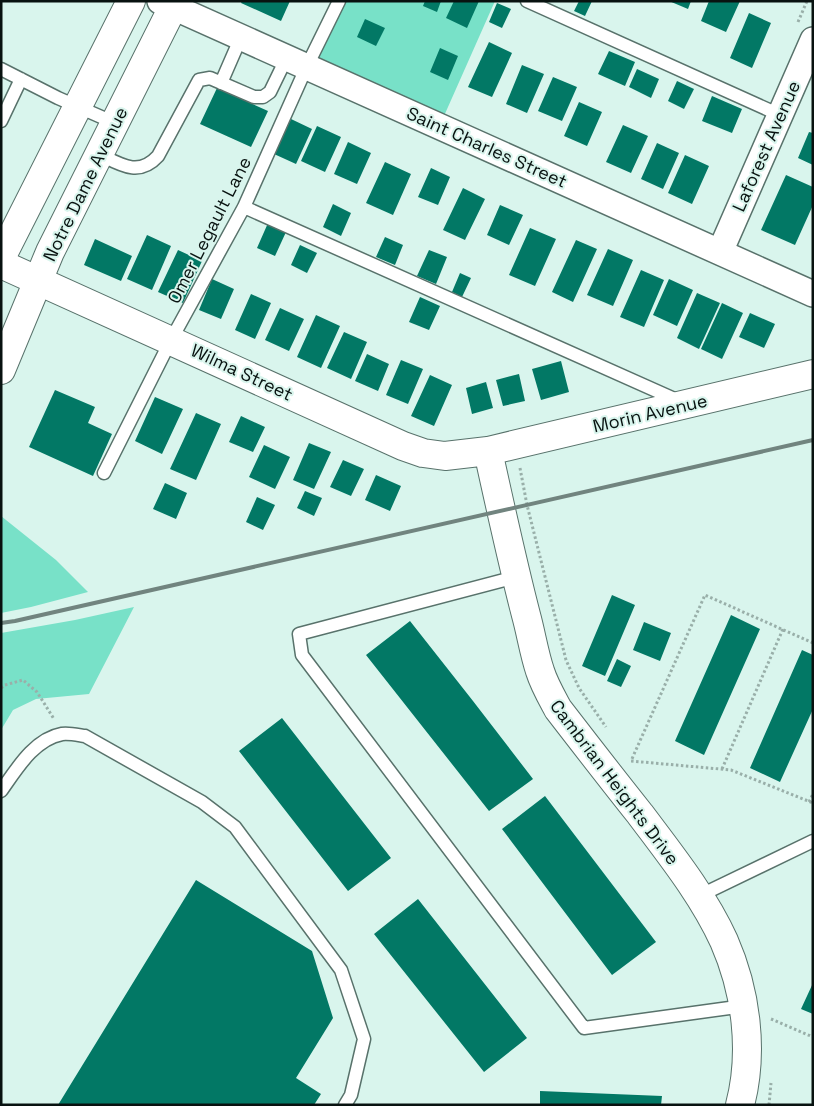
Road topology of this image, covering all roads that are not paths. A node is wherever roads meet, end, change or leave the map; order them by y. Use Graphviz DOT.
graph roads {
  1 [pos="131,1"];
  2 [pos="340,1"];
  3 [pos="526,1"];
  4 [pos="170,3"];
  5 [pos="241,37"];
  6 [pos="813,40"];
  7 [pos="297,62"];
  8 [pos="1,69"];
  9 [pos="21,79"];
  10 [pos="221,83"];
  11 [pos="78,107"];
  12 [pos="780,115"];
  13 [pos="1,120"];
  14 [pos="115,123"];
  15 [pos="99,154"];
  16 [pos="244,206"];
  17 [pos="720,252"];
  18 [pos="1,258"];
  19 [pos="1,264"];
  20 [pos="38,281"];
  21 [pos="813,294"];
  22 [pos="171,340"];
  23 [pos="1,370"];
  24 [pos="813,374"];
  25 [pos="686,404"];
  26 [pos="488,451"];
  27 [pos="104,472"];
  28 [pos="516,577"];
  29 [pos="1,791"];
  30 [pos="813,841"];
  31 [pos="699,896"];
  32 [pos="744,1006"];
  33 [pos="345,1105"];
  34 [pos="740,1105"];
  1 -- 11 [label="street"];
  2 -- 7 [label="lane, Omer Legault Lane"];
  3 -- 12 [label="lane"];
  4 -- 5 [label="street, Saint Charles Street"];
  4 -- 14 [label="street, Notre Dame Avenue"];
  5 -- 7 [label="street, Saint Charles Street"];
  5 -- 10 [label="lane"];
  6 -- 12 [label="street, Laforest Avenue"];
  7 -- 10 [label="lane"];
  7 -- 16 [label="lane, Omer Legault Lane"];
  7 -- 17 [label="street, Saint Charles Street"];
  8 -- 9 [label="lane"];
  9 -- 11 [label="lane"];
  9 -- 13 [label="lane"];
  10 -- 15 [label="lane"];
  11 -- 14 [label="lane"];
  11 -- 18 [label="street"];
  12 -- 17 [label="street, Laforest Avenue"];
  14 -- 15 [label="street, Notre Dame Avenue"];
  15 -- 20 [label="street, Notre Dame Avenue"];
  16 -- 22 [label="lane, Omer Legault Lane"];
  16 -- 25 [label="lane"];
  17 -- 21 [label="street, Saint Charles Street"];
  19 -- 20 [label="street, Wilma Street"];
  20 -- 22 [label="street, Wilma Street"];
  20 -- 23 [label="street, Notre Dame Avenue"];
  22 -- 26 [label="street, Wilma Street"];
  22 -- 27 [label="lane, Omer Legault Lane"];
  24 -- 25 [label="street, Morin Avenue"];
  25 -- 26 [label="street, Morin Avenue"];
  26 -- 28 [label="street, Cambrian Heights Drive"];
  28 -- 31 [label="street, Cambrian Heights Drive"];
  28 -- 32 [label="lane"];
  29 -- 33 [label="lane"];
  30 -- 31 [label="lane"];
  31 -- 32 [label="street, Cambrian Heights Drive"];
  32 -- 34 [label="street, Cambrian Heights Drive"];
}
